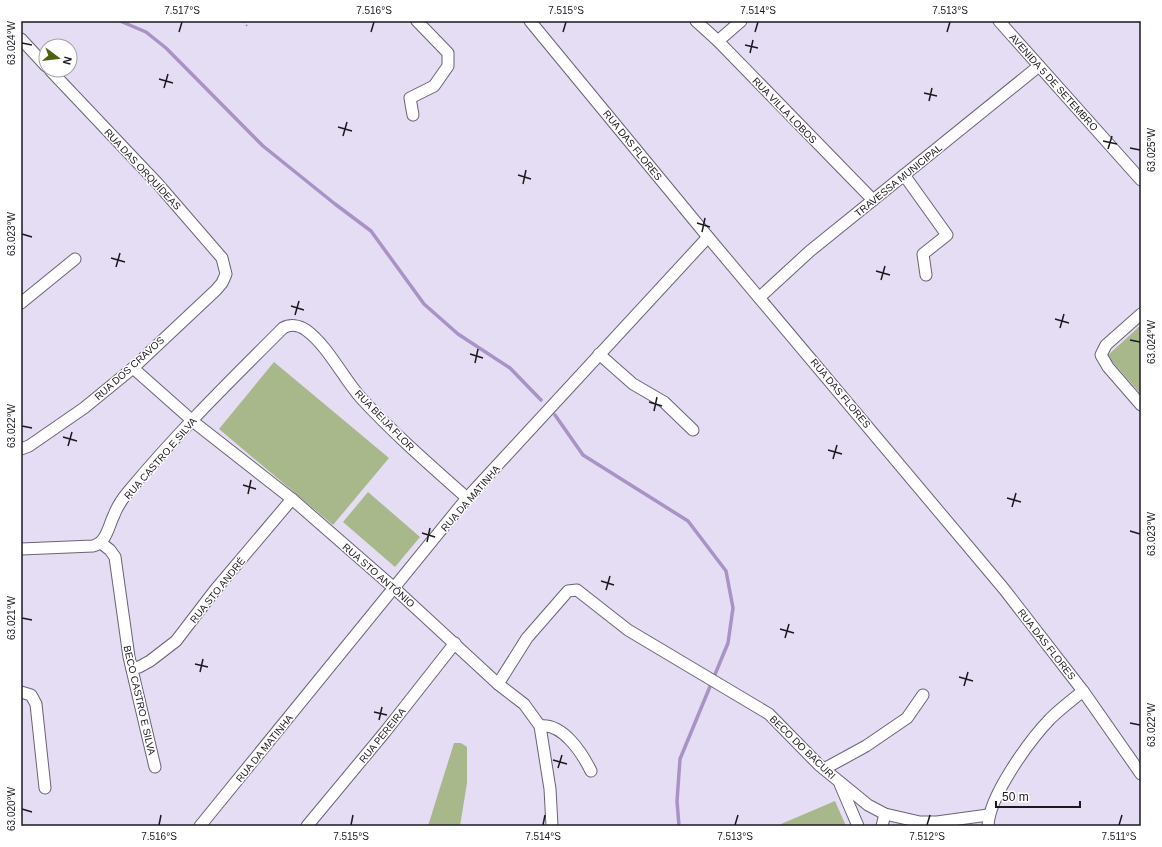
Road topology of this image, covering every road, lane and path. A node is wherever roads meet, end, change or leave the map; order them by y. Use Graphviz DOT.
graph roads {
  1 [pos="244,21"];
  2 [pos="417,21"];
  3 [pos="530,21"];
  4 [pos="696,21"];
  5 [pos="741,21"];
  6 [pos="999,21"];
  7 [pos="247,26"];
  8 [pos="21,39"];
  9 [pos="718,41"];
  10 [pos="38,57"];
  11 [pos="1039,66"];
  12 [pos="58,78"];
  13 [pos="413,115"];
  14 [pos="904,175"];
  15 [pos="1141,180"];
  16 [pos="873,200"];
  17 [pos="708,237"];
  18 [pos="75,259"];
  19 [pos="226,274"];
  20 [pos="926,275"];
  21 [pos="760,297"];
  22 [pos="21,303"];
  23 [pos="1141,314"];
  24 [pos="288,326"];
  25 [pos="599,354"];
  26 [pos="132,368"];
  27 [pos="1141,405"];
  28 [pos="191,420"];
  29 [pos="693,430"];
  30 [pos="21,449"];
  31 [pos="467,498"];
  32 [pos="292,499"];
  33 [pos="101,542"];
  34 [pos="21,549"];
  35 [pos="394,588"];
  36 [pos="455,643"];
  37 [pos="132,668"];
  38 [pos="498,684"];
  39 [pos="1083,691"];
  40 [pos="21,692"];
  41 [pos="923,695"];
  42 [pos="540,726"];
  43 [pos="155,767"];
  44 [pos="824,768"];
  45 [pos="591,771"];
  46 [pos="1141,774"];
  47 [pos="839,781"];
  48 [pos="46,788"];
  49 [pos="885,814"];
  50 [pos="988,820"];
  51 [pos="200,826"];
  52 [pos="307,826"];
  53 [pos="552,826"];
  54 [pos="858,826"];
  55 [pos="882,826"];
  1 -- 7 [label="path"];
  2 -- 13 [label="street"];
  3 -- 17 [label="street, RUA DAS FLORES"];
  4 -- 9 [label="street, RUA VILLA LOBOS"];
  5 -- 9 [label="street"];
  6 -- 11 [label="street, AVENIDA 5 DE SETEMBRO"];
  8 -- 10 [label="street"];
  9 -- 16 [label="street, RUA VILLA LOBOS"];
  11 -- 14 [label="street, TRAVESSA MUNICIPAL"];
  11 -- 15 [label="street, AVENIDA 5 DE SETEMBRO"];
  12 -- 19 [label="street, RUA DAS ORQUÍDEAS"];
  14 -- 16 [label="street, TRAVESSA MUNICIPAL"];
  14 -- 20 [label="street"];
  16 -- 21 [label="street, TRAVESSA MUNICIPAL"];
  17 -- 21 [label="street, RUA DAS FLORES"];
  17 -- 25 [label="street, RUA DA MATINHA"];
  18 -- 22 [label="street"];
  19 -- 26 [label="street, RUA DOS CRAVOS"];
  21 -- 39 [label="street, RUA DAS FLORES"];
  23 -- 27 [label="street"];
  24 -- 28 [label="street, RUA CASTRO E SILVA"];
  24 -- 31 [label="street, RUA BEIJA FLOR"];
  25 -- 29 [label="street"];
  25 -- 31 [label="street, RUA DA MATINHA"];
  26 -- 28 [label="street, RUA STO ANTÔNIO"];
  26 -- 30 [label="street, RUA DOS CRAVOS"];
  28 -- 32 [label="street, RUA STO ANTÔNIO"];
  28 -- 33 [label="street, RUA CASTRO E SILVA"];
  31 -- 35 [label="street, RUA DA MATINHA"];
  32 -- 35 [label="street, RUA STO ANTÔNIO"];
  32 -- 37 [label="street, RUA STO ANDRÉ"];
  33 -- 34 [label="street"];
  33 -- 37 [label="street, BECO CASTRO E SILVA"];
  35 -- 36 [label="street, RUA STO ANTÔNIO"];
  35 -- 51 [label="street, RUA DA MATINHA"];
  36 -- 38 [label="street, RUA STO ANTÔNIO"];
  36 -- 52 [label="street, RUA PEREIRA"];
  37 -- 43 [label="street, BECO CASTRO E SILVA"];
  38 -- 42 [label="street, RUA STO ANTÔNIO"];
  38 -- 44 [label="street, BECO DO BACURI"];
  39 -- 46 [label="street, RUA DAS FLORES"];
  39 -- 50 [label="street, BECO DO BACURI"];
  40 -- 48 [label="street"];
  41 -- 44 [label="street"];
  42 -- 45 [label="street"];
  42 -- 53 [label="street, RUA STO ANTÔNIO"];
  44 -- 47 [label="street, BECO DO BACURI"];
  47 -- 49 [label="street, BECO DO BACURI"];
  47 -- 54 [label="street"];
  49 -- 50 [label="street, BECO DO BACURI"];
  49 -- 55 [label="street"];
}
